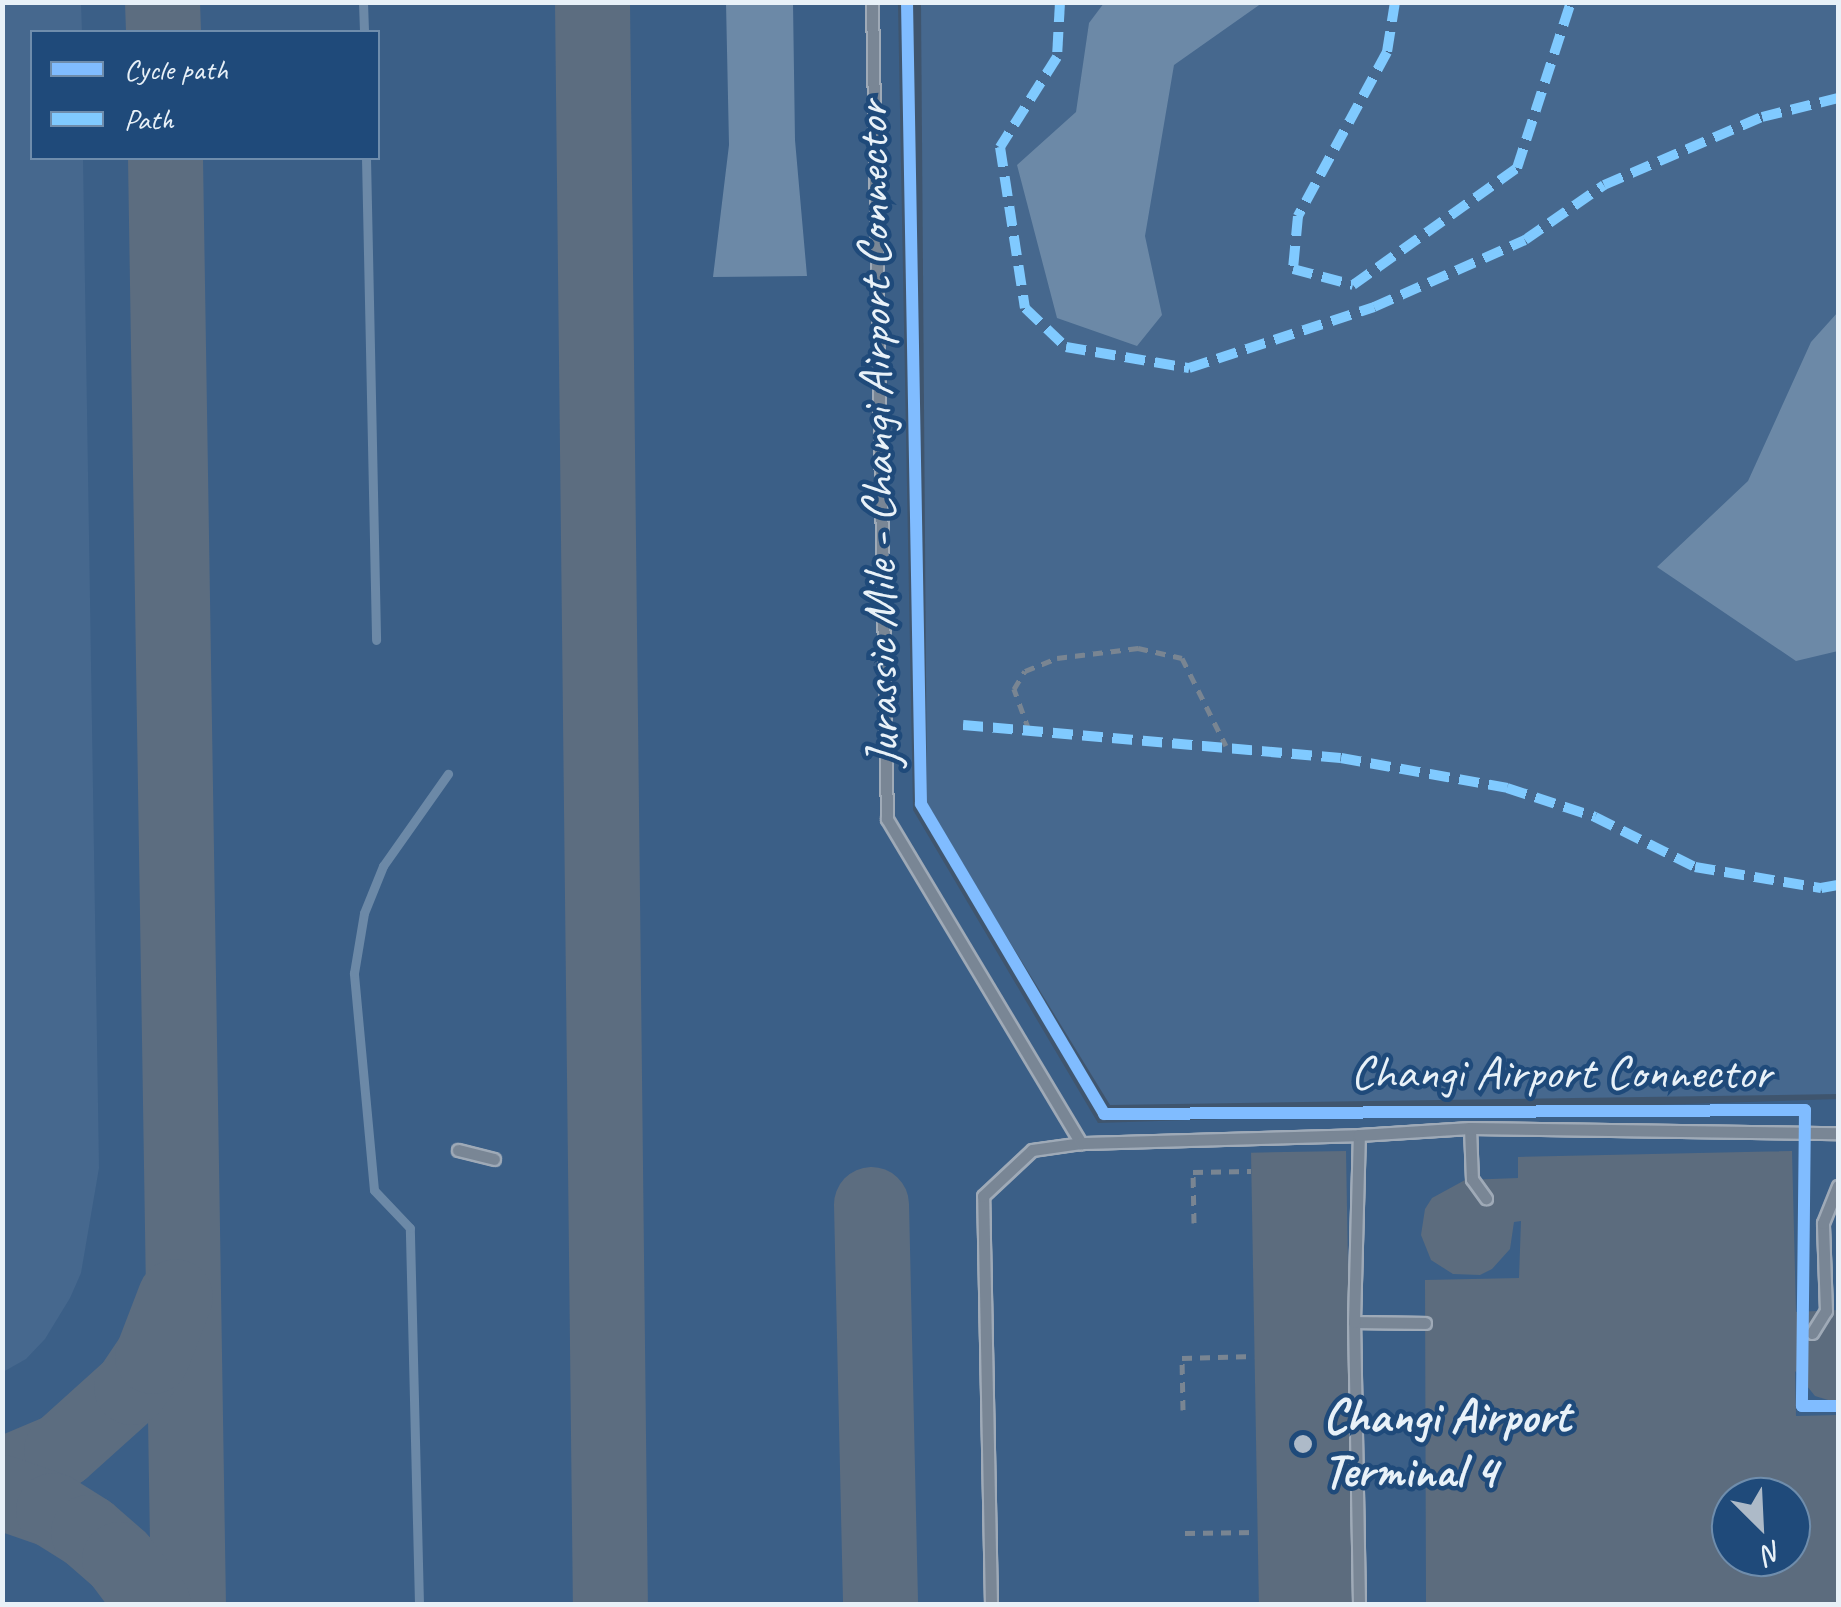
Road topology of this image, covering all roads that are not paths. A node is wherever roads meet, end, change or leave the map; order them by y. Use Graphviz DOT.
graph roads {
  1 [pos="872,2"];
  2 [pos="1470,1128"];
  3 [pos="1838,1133"];
  4 [pos="1359,1135"];
  5 [pos="1081,1143"];
  6 [pos="458,1150"];
  7 [pos="494,1159"];
  8 [pos="1838,1186"];
  9 [pos="1486,1198"];
  10 [pos="1354,1322"];
  11 [pos="1425,1323"];
  12 [pos="1812,1332"];
  13 [pos="990,1604"];
  14 [pos="1359,1604"];
  1 -- 5 [label="lane"];
  2 -- 3 [label="lane"];
  2 -- 4 [label="lane"];
  2 -- 9 [label="lane"];
  4 -- 5 [label="lane"];
  4 -- 10 [label="lane"];
  5 -- 13 [label="lane"];
  6 -- 7 [label="lane"];
  8 -- 12 [label="lane"];
  10 -- 11 [label="lane"];
  10 -- 14 [label="lane"];
}
